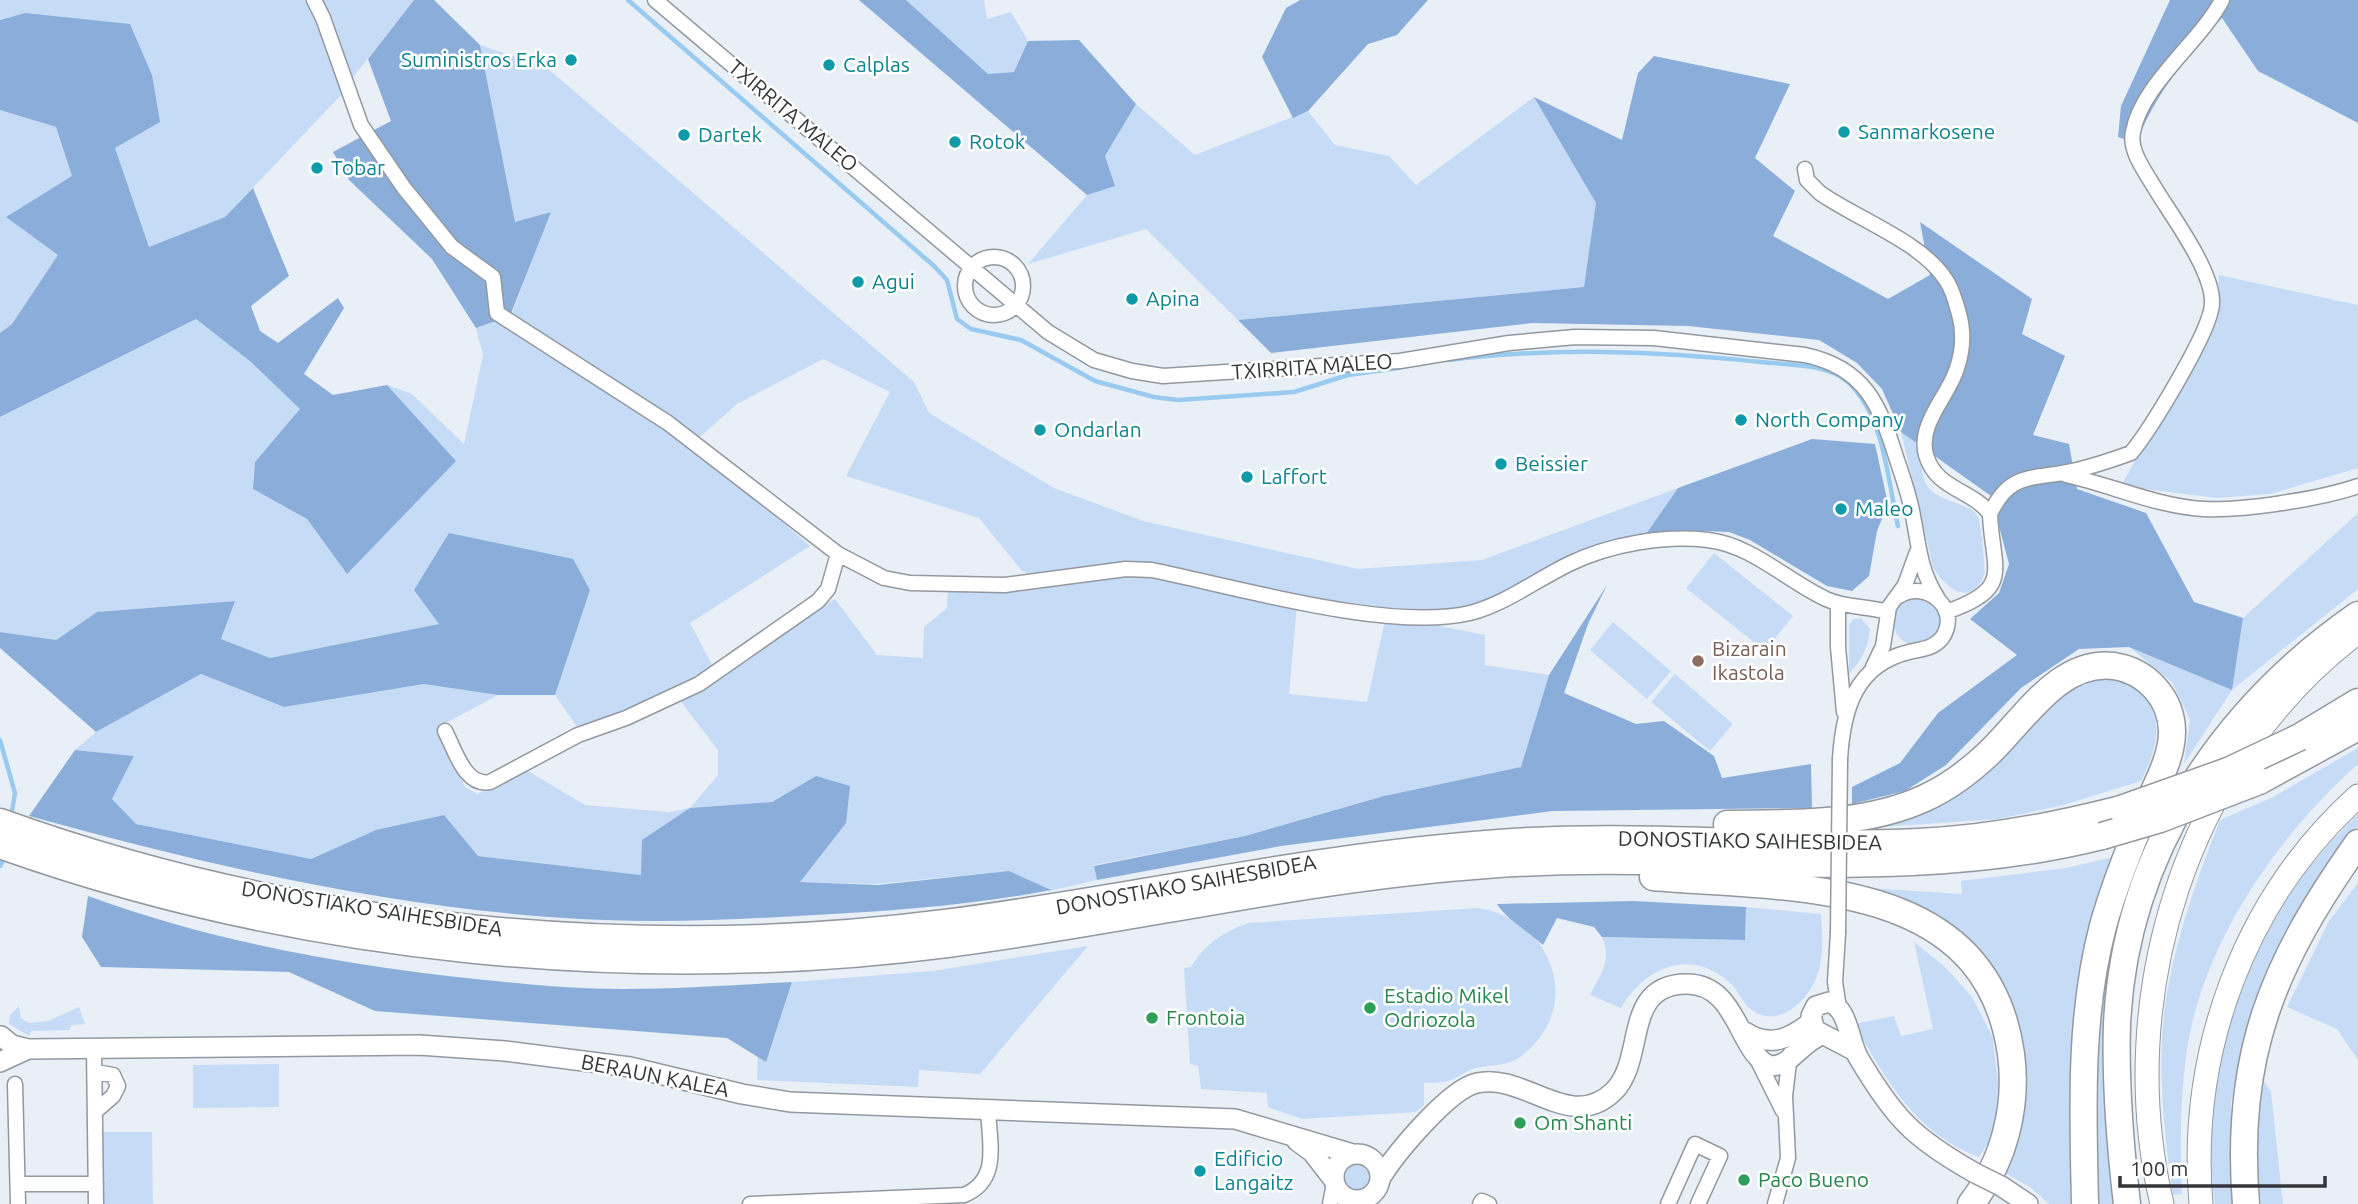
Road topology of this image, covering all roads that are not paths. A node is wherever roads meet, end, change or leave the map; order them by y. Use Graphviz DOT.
graph roads {
  1 [pos="314,0"];
  2 [pos="655,0"];
  3 [pos="2222,0"];
  4 [pos="1805,169"];
  5 [pos="972,267"];
  6 [pos="1017,305"];
  7 [pos="2061,473"];
  8 [pos="2358,486"];
  9 [pos="1990,514"];
  10 [pos="1918,551"];
  11 [pos="838,554"];
  12 [pos="1899,596"];
  13 [pos="1937,597"];
  14 [pos="1838,604"];
  15 [pos="1946,612"];
  16 [pos="2358,615"];
  17 [pos="1887,616"];
  18 [pos="2358,632"];
  19 [pos="1918,650"];
  20 [pos="1873,667"];
  21 [pos="2358,702"];
  22 [pos="1844,713"];
  23 [pos="2358,727"];
  24 [pos="445,732"];
  25 [pos="2358,796"];
  26 [pos="0,822"];
  27 [pos="1502,842"];
  28 [pos="2358,843"];
  29 [pos="0,845"];
  30 [pos="1557,862"];
  31 [pos="211,893"];
  32 [pos="1835,1011"];
  33 [pos="1814,1031"];
  34 [pos="1745,1032"];
  35 [pos="0,1036"];
  36 [pos="94,1048"];
  37 [pos="28,1049"];
  38 [pos="1855,1051"];
  39 [pos="1754,1053"];
  40 [pos="0,1061"];
  41 [pos="1788,1061"];
  42 [pos="96,1072"];
  43 [pos="15,1084"];
  44 [pos="988,1109"];
  45 [pos="97,1110"];
  46 [pos="1786,1119"];
  47 [pos="1281,1133"];
  48 [pos="1410,1138"];
  49 [pos="1355,1154"];
  50 [pos="1380,1179"];
  51 [pos="1334,1181"];
  52 [pos="18,1184"];
  53 [pos="96,1184"];
  54 [pos="2200,1198"];
  55 [pos="1354,1202"];
  56 [pos="2162,1202"];
  57 [pos="18,1204"];
  58 [pos="96,1204"];
  59 [pos="750,1204"];
  60 [pos="1329,1204"];
  61 [pos="1480,1204"];
  62 [pos="1489,1204"];
  63 [pos="1668,1204"];
  64 [pos="1698,1204"];
  65 [pos="1775,1204"];
  66 [pos="1971,1204"];
  67 [pos="2028,1204"];
  68 [pos="2085,1204"];
  69 [pos="2127,1204"];
  70 [pos="2246,1204"];
  1 -- 11 [label="street"];
  2 -- 5 [label="street, TXIRRITA MALEO"];
  3 -- 7 [label="street"];
  4 -- 9 [label="street"];
  5 -- 6 [label="street, TXIRRITA MALEO"];
  5 -- 6 [label="street"];
  5 -- 6 [label="street"];
  6 -- 10 [label="street, TXIRRITA MALEO"];
  7 -- 8 [label="street"];
  7 -- 9 [label="street"];
  9 -- 15 [label="street"];
  10 -- 12 [label="street"];
  10 -- 13 [label="street, TXIRRITA MALEO"];
  11 -- 14 [label="street"];
  11 -- 24 [label="street"];
  12 -- 13 [label="street"];
  12 -- 17 [label="street"];
  13 -- 15 [label="street"];
  14 -- 17 [label="street"];
  14 -- 22 [label="street"];
  15 -- 19 [label="street"];
  16 -- 69 [label="highway"];
  17 -- 19 [label="street"];
  17 -- 20 [label="street"];
  18 -- 56 [label="main road"];
  19 -- 20 [label="street"];
  20 -- 22 [label="street"];
  21 -- 27 [label="highway, DONOSTIAKO SAIHESBIDEA, bridge"];
  22 -- 32 [label="street, bridge"];
  23 -- 30 [label="highway, DONOSTIAKO SAIHESBIDEA, bridge"];
  25 -- 54 [label="main road"];
  26 -- 31 [label="highway, DONOSTIAKO SAIHESBIDEA"];
  27 -- 31 [label="highway, DONOSTIAKO SAIHESBIDEA"];
  27 -- 68 [label="highway"];
  28 -- 70 [label="highway"];
  29 -- 31 [label="highway, DONOSTIAKO SAIHESBIDEA"];
  30 -- 31 [label="highway, DONOSTIAKO SAIHESBIDEA"];
  30 -- 66 [label="highway"];
  32 -- 33 [label="street"];
  32 -- 33 [label="street"];
  32 -- 38 [label="street"];
  33 -- 34 [label="street"];
  33 -- 38 [label="street"];
  33 -- 41 [label="street"];
  34 -- 39 [label="street"];
  34 -- 48 [label="street"];
  35 -- 37 [label="street, BERAUN KALEA"];
  35 -- 40 [label="street"];
  36 -- 37 [label="street, BERAUN KALEA"];
  36 -- 42 [label="street"];
  36 -- 44 [label="street, BERAUN KALEA"];
  37 -- 40 [label="street, BERAUN KALEA"];
  38 -- 67 [label="street, bridge"];
  39 -- 41 [label="street"];
  39 -- 46 [label="street"];
  41 -- 46 [label="street"];
  42 -- 45 [label="street"];
  42 -- 45 [label="street"];
  43 -- 52 [label="street"];
  44 -- 47 [label="street, BERAUN KALEA"];
  44 -- 59 [label="street"];
  45 -- 53 [label="street"];
  46 -- 65 [label="street"];
  47 -- 49 [label="street, BERAUN KALEA"];
  47 -- 51 [label="street, BERAUN KALEA"];
  48 -- 49 [label="street"];
  48 -- 50 [label="street"];
  49 -- 50 [label="street"];
  49 -- 51 [label="street"];
  50 -- 55 [label="street"];
  51 -- 55 [label="street"];
  51 -- 60 [label="street"];
  52 -- 53 [label="street"];
  52 -- 57 [label="street"];
  53 -- 58 [label="street"];
  61 -- 62 [label="street"];
  63 -- 64 [label="street"];
}
